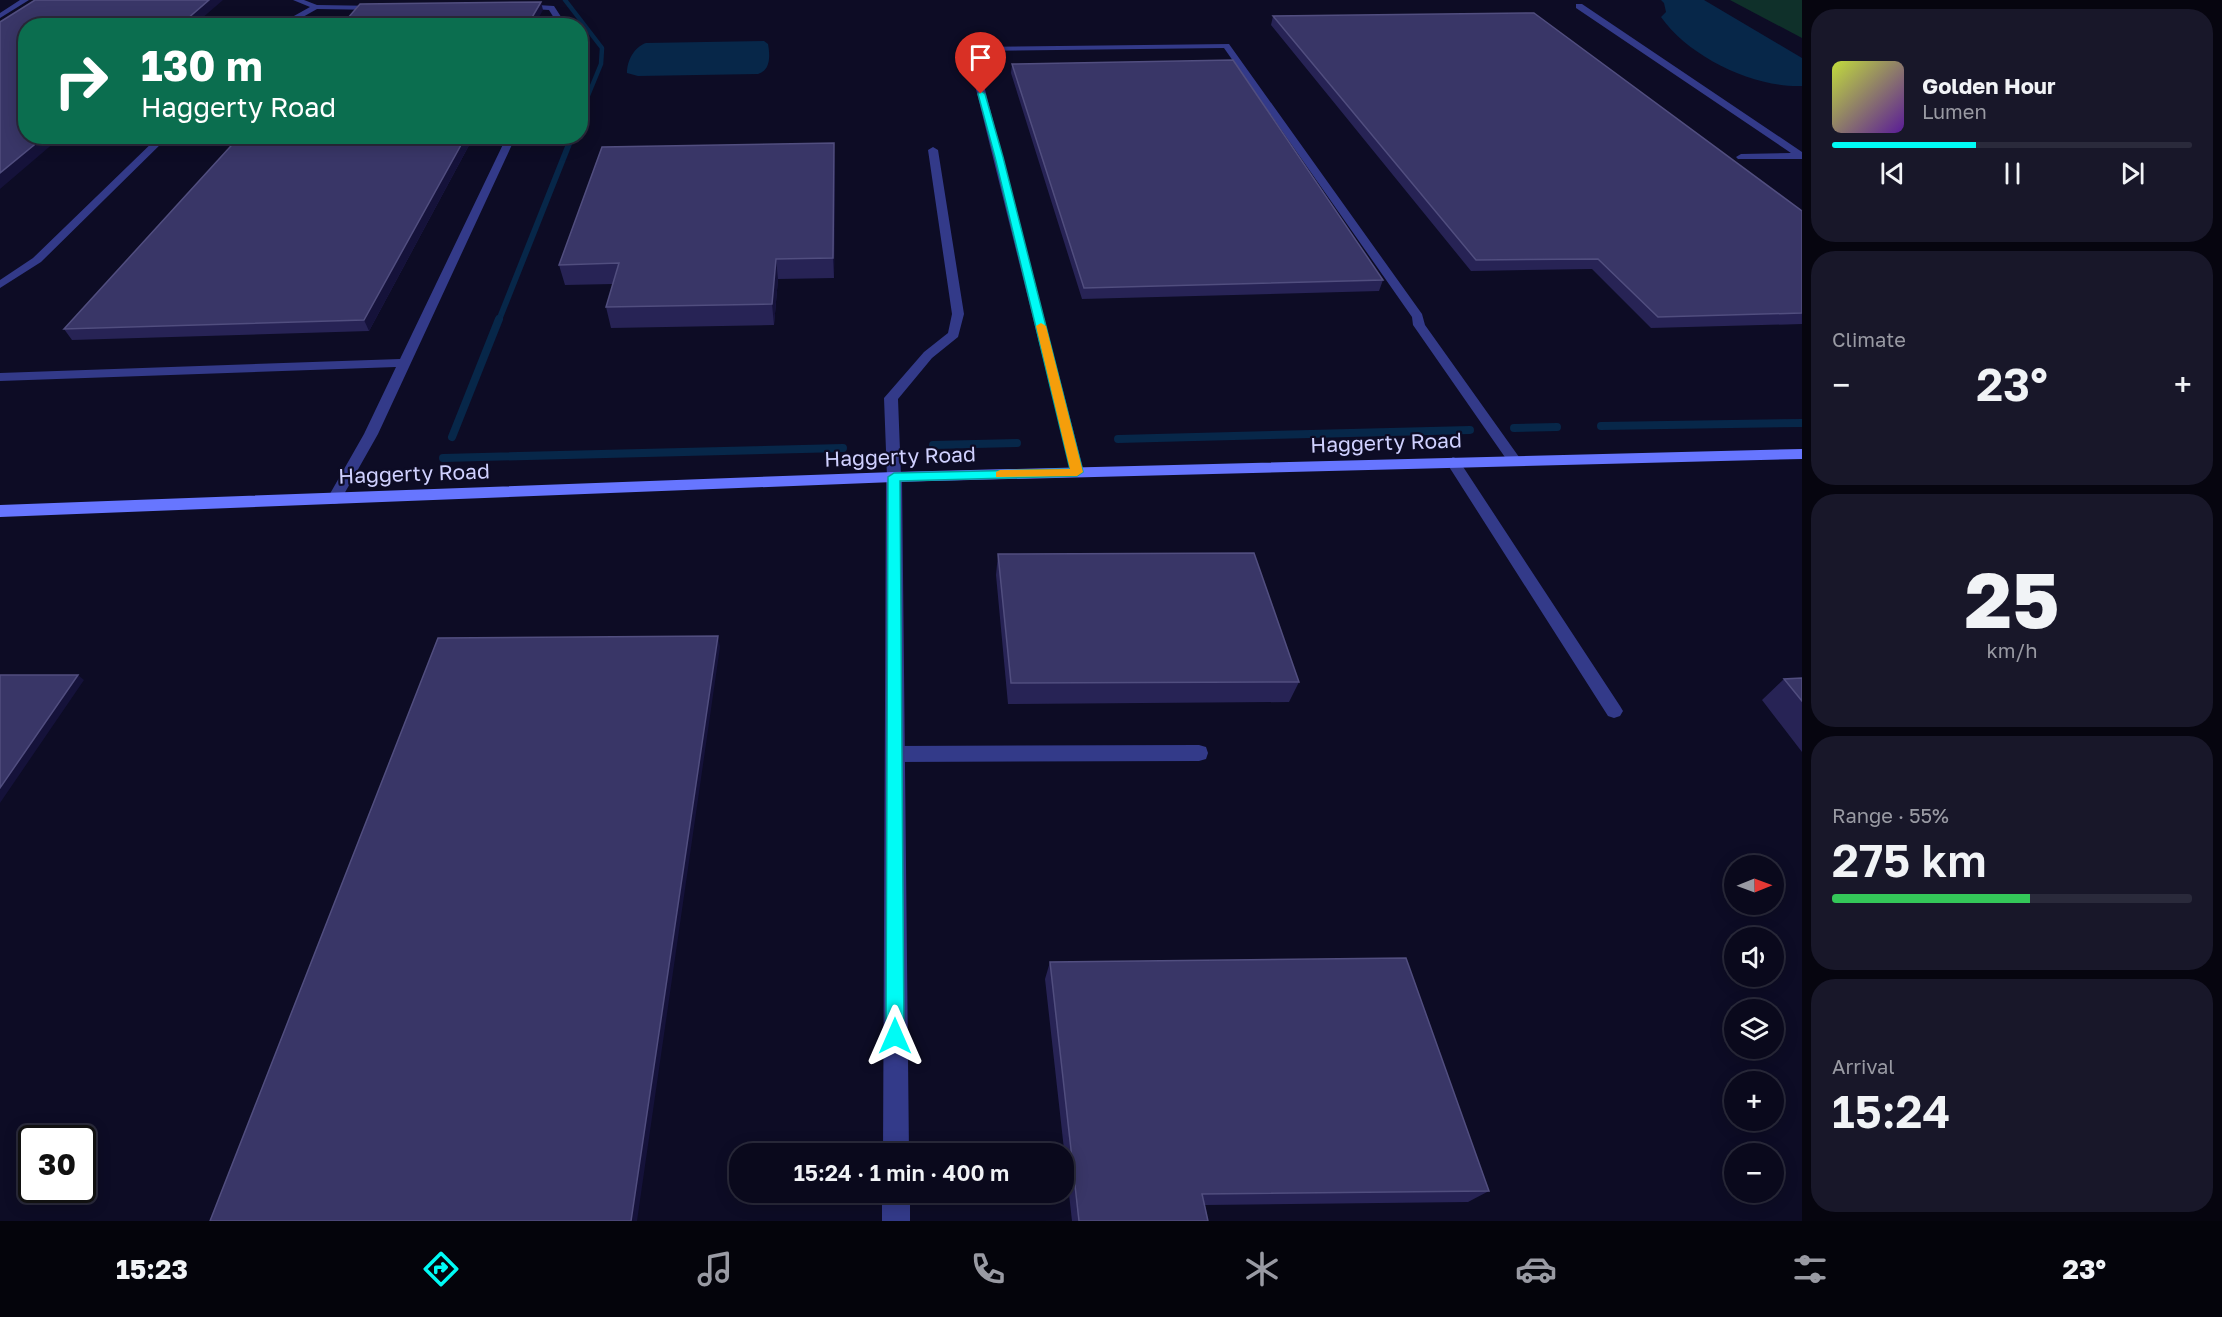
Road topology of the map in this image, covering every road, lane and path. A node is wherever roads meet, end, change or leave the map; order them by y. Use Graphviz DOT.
graph roads {
  1 [pos="25,0"];
  2 [pos="297,0"];
  3 [pos="316,6"];
  4 [pos="508,6"];
  5 [pos="1579,6"];
  6 [pos="393,8"];
  7 [pos="0,16"];
  8 [pos="294,18"];
  9 [pos="558,18"];
  10 [pos="157,144"];
  11 [pos="508,144"];
  12 [pos="933,150"];
  13 [pos="1802,156"];
  14 [pos="1741,157"];
  15 [pos="0,285"];
  16 [pos="404,363"];
  17 [pos="0,377"];
  18 [pos="1802,454"];
  19 [pos="1514,460"];
  20 [pos="1453,462"];
  21 [pos="1077,472"];
  22 [pos="894,477"];
  23 [pos="334,499"];
  24 [pos="0,511"];
  25 [pos="1614,711"];
  26 [pos="1199,753"];
  27 [pos="894,754"];
  28 [pos="896,1143"];
  29 [pos="896,1203"];
  30 [pos="896,1221"];
  1 -- 7 [label="lane"];
  2 -- 3 [label="lane"];
  3 -- 6 [label="lane"];
  3 -- 8 [label="lane"];
  4 -- 9 [label="lane"];
  5 -- 13 [label="lane"];
  10 -- 15 [label="lane"];
  11 -- 16 [label="lane"];
  12 -- 22 [label="lane"];
  13 -- 14 [label="lane"];
  16 -- 17 [label="lane"];
  16 -- 23 [label="lane"];
  18 -- 19 [label="main road, Haggerty Road"];
  19 -- 20 [label="main road, Haggerty Road"];
  19 -- 21 [label="lane"];
  20 -- 21 [label="main road, Haggerty Road"];
  20 -- 25 [label="lane"];
  21 -- 22 [label="main road, Haggerty Road"];
  22 -- 23 [label="main road, Haggerty Road"];
  22 -- 27 [label="street"];
  23 -- 24 [label="main road, Haggerty Road"];
  26 -- 27 [label="lane"];
  27 -- 28 [label="street"];
  29 -- 30 [label="street"];
}
